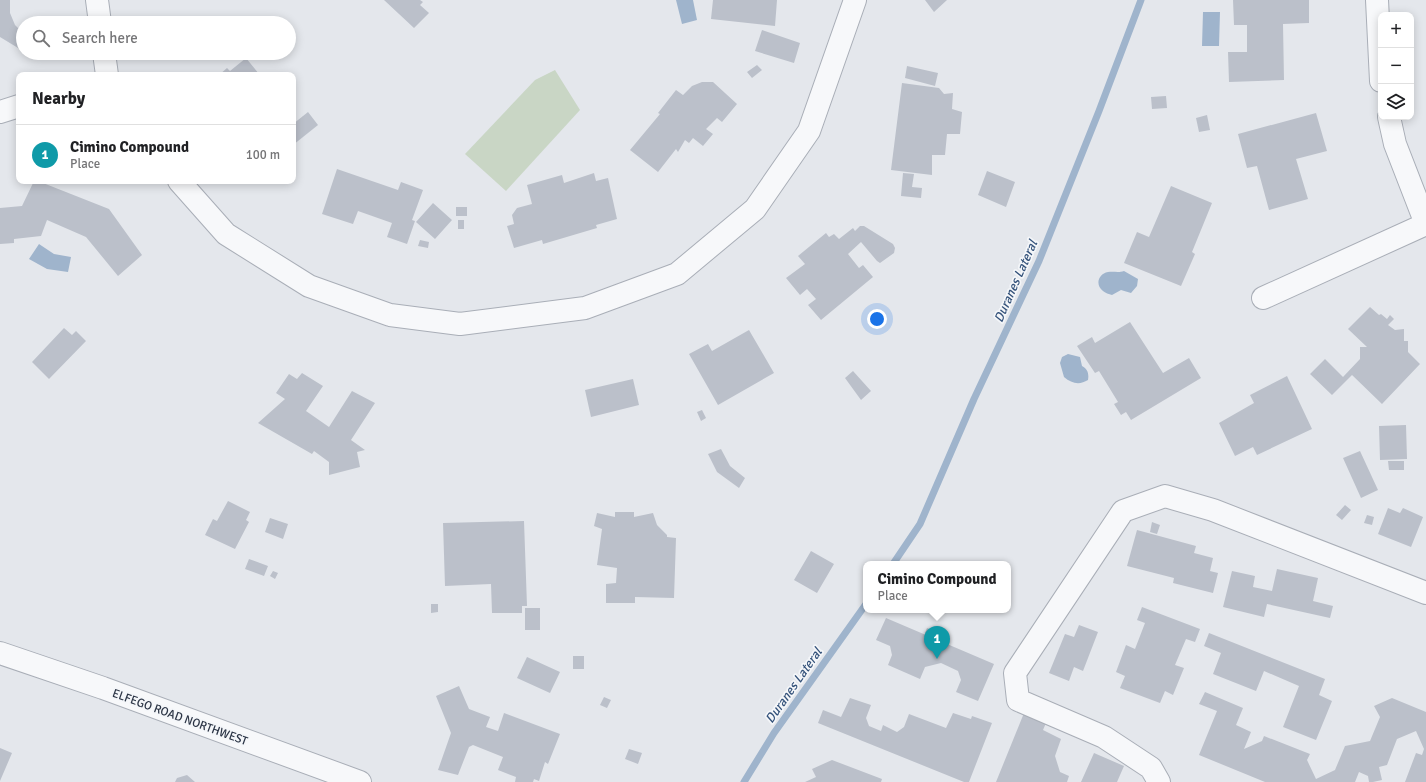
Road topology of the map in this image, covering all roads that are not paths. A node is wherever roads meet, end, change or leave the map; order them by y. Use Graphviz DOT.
graph roads {
  1 [pos="97,0"];
  2 [pos="854,0"];
  3 [pos="1377,0"];
  4 [pos="99,16"];
  5 [pos="1379,48"];
  6 [pos="105,60"];
  7 [pos="107,72"];
  8 [pos="16,107"];
  9 [pos="0,112"];
  10 [pos="1390,120"];
  11 [pos="182,184"];
  12 [pos="1426,224"];
  13 [pos="1263,298"];
  14 [pos="1426,593"];
  15 [pos="0,653"];
  16 [pos="360,782"];
  17 [pos="1159,782"];
  1 -- 4 [label="street"];
  2 -- 11 [label="street"];
  3 -- 5 [label="street"];
  6 -- 7 [label="street"];
  8 -- 9 [label="street"];
  10 -- 12 [label="street"];
  12 -- 13 [label="street"];
  14 -- 17 [label="street"];
  15 -- 16 [label="street, ELFEGO ROAD NORTHWEST"];
}
